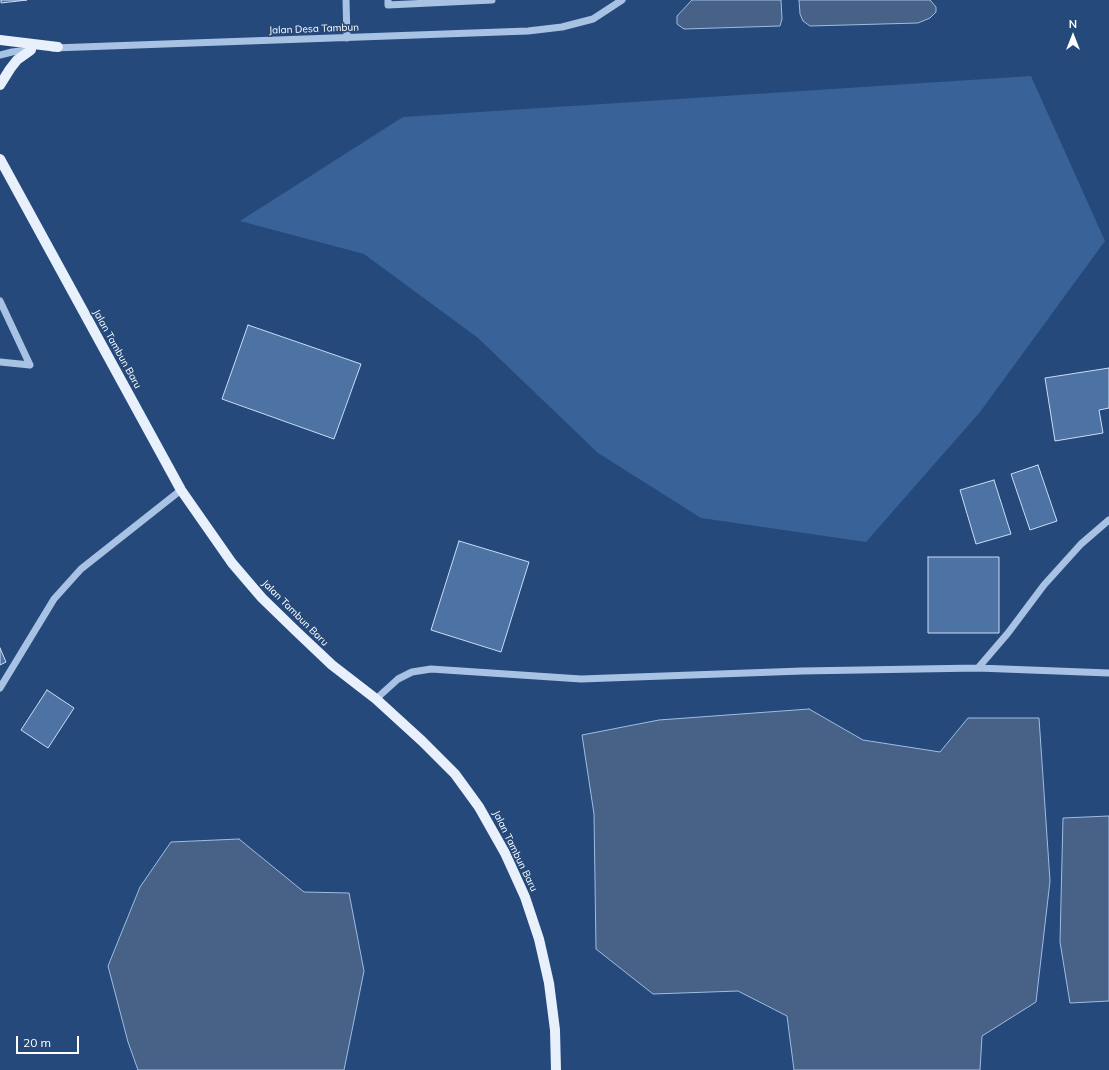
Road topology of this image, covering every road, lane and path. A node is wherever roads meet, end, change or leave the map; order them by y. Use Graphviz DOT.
graph roads {
  1 [pos="346,0"];
  2 [pos="388,0"];
  3 [pos="492,0"];
  4 [pos="622,0"];
  5 [pos="347,38"];
  6 [pos="0,40"];
  7 [pos="58,47"];
  8 [pos="31,50"];
  9 [pos="0,55"];
  10 [pos="0,85"];
  11 [pos="0,159"];
  12 [pos="0,301"];
  13 [pos="0,362"];
  14 [pos="181,490"];
  15 [pos="1109,520"];
  16 [pos="978,668"];
  17 [pos="1109,673"];
  18 [pos="0,688"];
  19 [pos="376,699"];
  20 [pos="556,1070"];
  1 -- 5 [label="street"];
  2 -- 3 [label="street"];
  4 -- 5 [label="street, Jalan Desa Tambun"];
  5 -- 7 [label="street, Jalan Desa Tambun"];
  6 -- 7 [label="main road"];
  7 -- 8 [label="street, Jalan Desa Tambun"];
  8 -- 9 [label="street, Jalan Desa Tambun"];
  8 -- 10 [label="main road"];
  11 -- 14 [label="main road, Jalan Tambun Baru"];
  12 -- 13 [label="street"];
  14 -- 18 [label="street"];
  14 -- 19 [label="main road, Jalan Tambun Baru"];
  15 -- 16 [label="street"];
  16 -- 17 [label="street"];
  16 -- 19 [label="street"];
  19 -- 20 [label="main road, Jalan Tambun Baru"];
}
